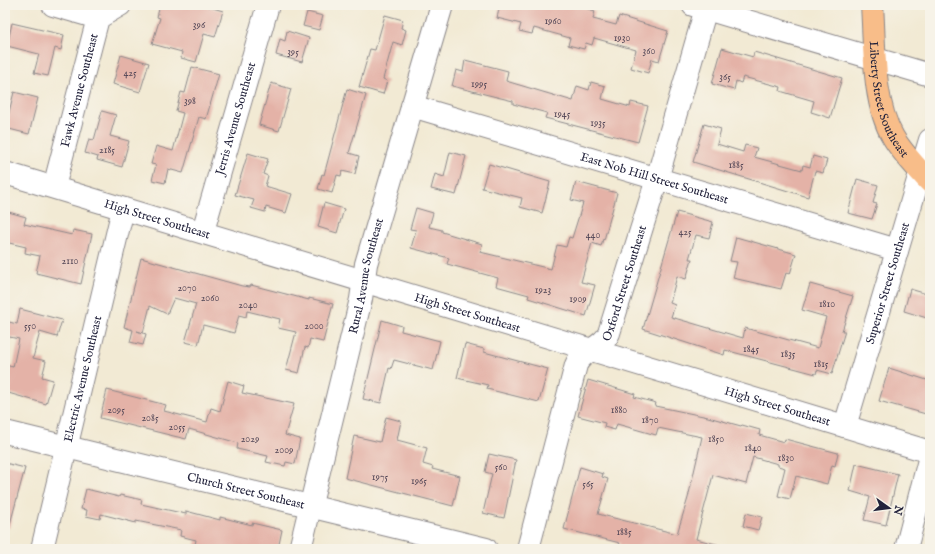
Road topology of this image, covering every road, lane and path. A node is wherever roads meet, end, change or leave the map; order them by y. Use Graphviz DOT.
graph roads {
  1 [pos="53,5"];
  2 [pos="120,5"];
  3 [pos="268,5"];
  4 [pos="442,5"];
  5 [pos="872,5"];
  6 [pos="702,6"];
  7 [pos="98,18"];
  8 [pos="875,58"];
  9 [pos="930,75"];
  10 [pos="412,106"];
  11 [pos="930,140"];
  12 [pos="5,173"];
  13 [pos="925,177"];
  14 [pos="657,179"];
  15 [pos="54,187"];
  16 [pos="123,209"];
  17 [pos="203,231"];
  18 [pos="897,250"];
  19 [pos="364,282"];
  20 [pos="593,350"];
  21 [pos="845,426"];
  22 [pos="5,432"];
  23 [pos="67,447"];
  24 [pos="930,452"];
  25 [pos="930,456"];
  26 [pos="311,507"];
  27 [pos="42,549"];
  28 [pos="300,549"];
  29 [pos="486,549"];
  30 [pos="528,549"];
  31 [pos="906,549"];
  1 -- 7 [label="street"];
  2 -- 7 [label="street, Fawk Avenue Southeast"];
  3 -- 17 [label="street, Jerris Avenue Southeast"];
  4 -- 10 [label="street, Rural Avenue Southeast"];
  5 -- 8 [label="main road, Liberty Street Southeast"];
  6 -- 8 [label="street"];
  6 -- 14 [label="street, Oxford Street Southeast"];
  7 -- 15 [label="street, Fawk Avenue Southeast"];
  8 -- 9 [label="street"];
  8 -- 13 [label="main road, Liberty Street Southeast"];
  10 -- 14 [label="street, East Nob Hill Street Southeast"];
  10 -- 19 [label="street, Rural Avenue Southeast"];
  11 -- 13 [label="street, Superior Street Southeast"];
  12 -- 15 [label="street, High Street Southeast"];
  13 -- 18 [label="street, Superior Street Southeast"];
  14 -- 18 [label="street, East Nob Hill Street Southeast"];
  14 -- 20 [label="street, Oxford Street Southeast"];
  15 -- 16 [label="street, High Street Southeast"];
  16 -- 17 [label="street, High Street Southeast"];
  16 -- 23 [label="street, Electric Avenue Southeast"];
  17 -- 19 [label="street, High Street Southeast"];
  18 -- 21 [label="street, Superior Street Southeast"];
  19 -- 20 [label="street, High Street Southeast"];
  19 -- 26 [label="street, Rural Avenue Southeast"];
  20 -- 21 [label="street, High Street Southeast"];
  20 -- 30 [label="street, Oxford Street Southeast"];
  21 -- 24 [label="street, High Street Southeast"];
  22 -- 23 [label="street, Church Street Southeast"];
  23 -- 26 [label="street, Church Street Southeast"];
  23 -- 27 [label="street, Electric Avenue Southeast"];
  25 -- 31 [label="street"];
  26 -- 28 [label="street, Rural Avenue Southeast"];
  26 -- 29 [label="street, Church Street Southeast"];
}
